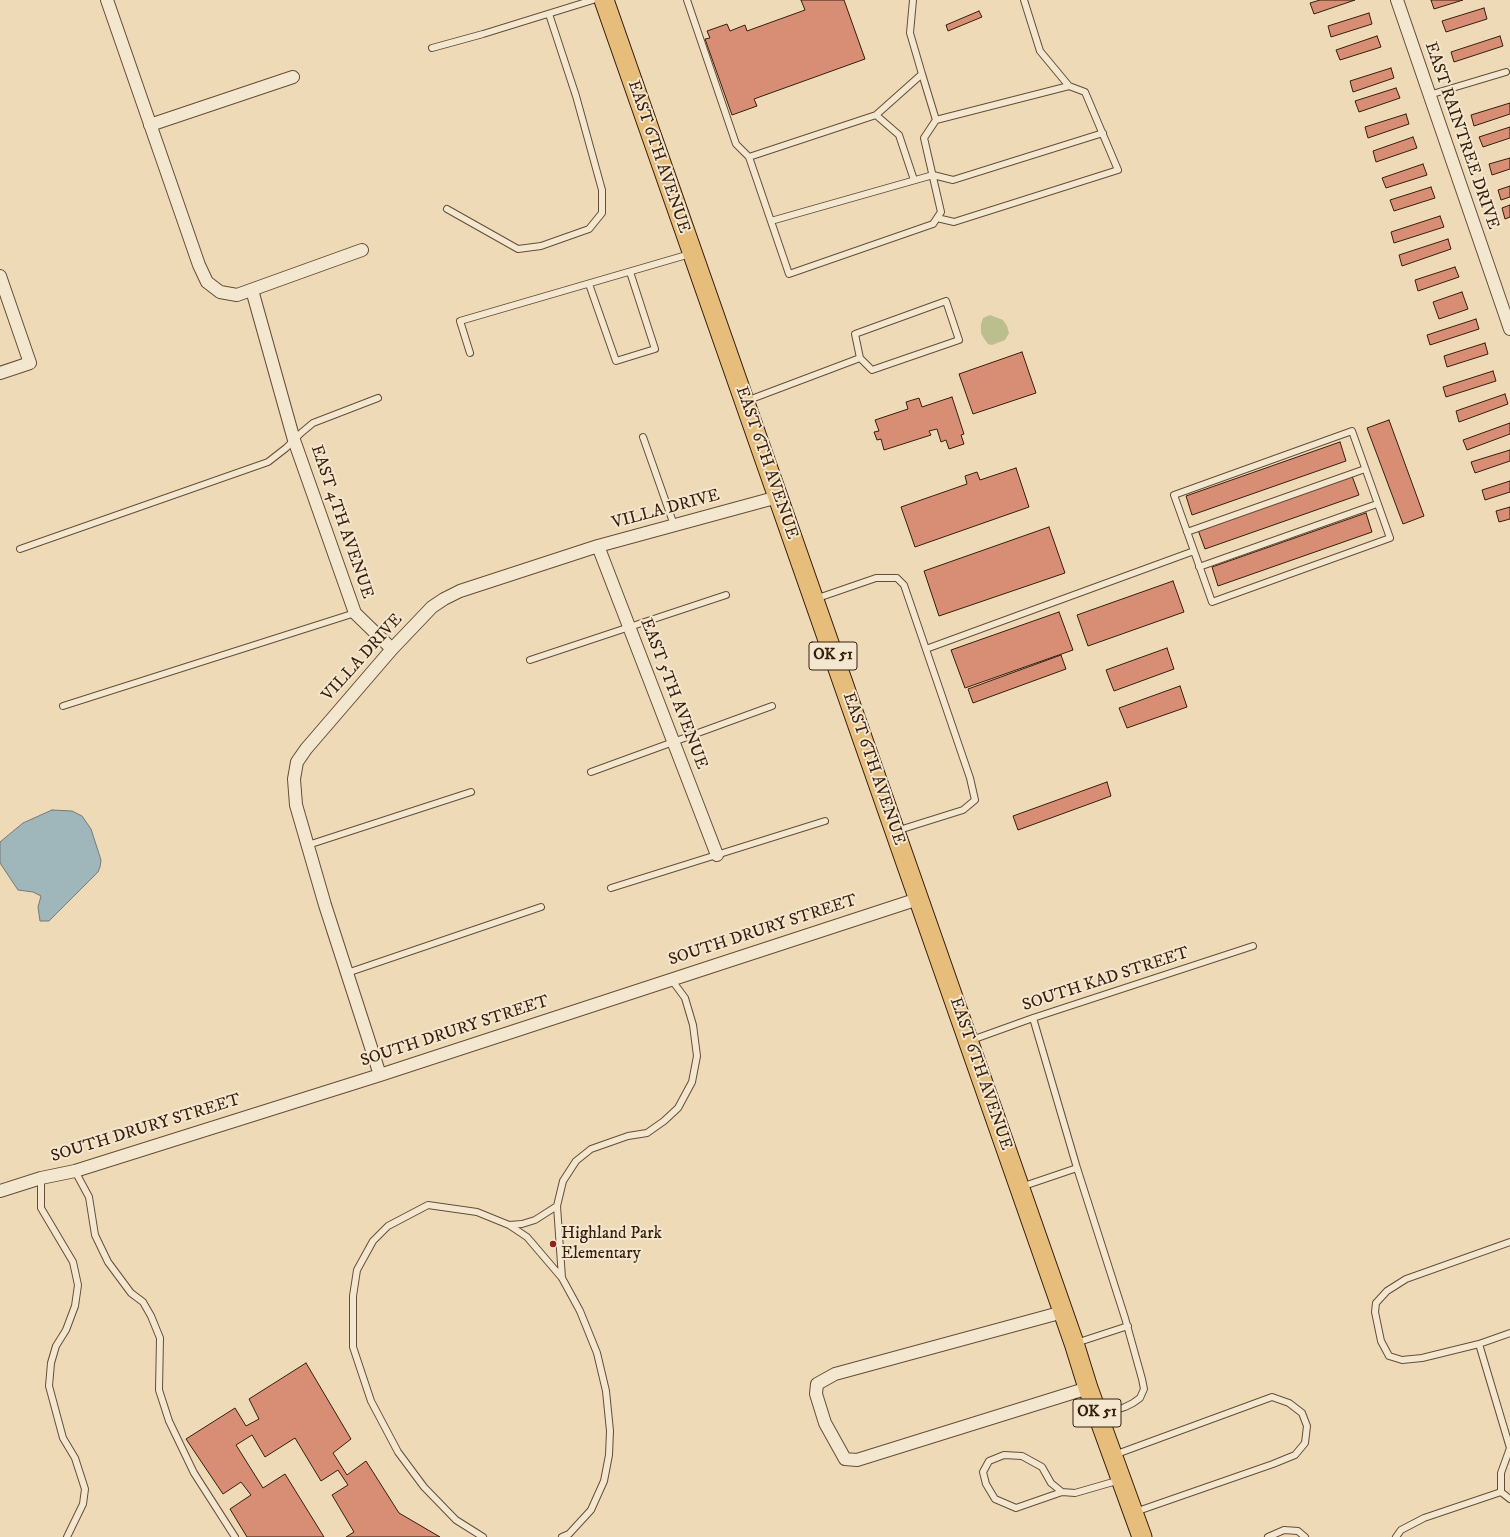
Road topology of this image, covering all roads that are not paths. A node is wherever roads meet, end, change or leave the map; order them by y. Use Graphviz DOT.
graph roads {
  1 [pos="107,0"];
  2 [pos="593,0"];
  3 [pos="604,0"];
  4 [pos="687,0"];
  5 [pos="914,0"];
  6 [pos="1024,0"];
  7 [pos="1397,0"];
  8 [pos="549,14"];
  9 [pos="432,48"];
  10 [pos="1506,72"];
  11 [pos="922,74"];
  12 [pos="293,77"];
  13 [pos="1069,86"];
  14 [pos="1429,95"];
  15 [pos="876,115"];
  16 [pos="936,120"];
  17 [pos="150,125"];
  18 [pos="1103,133"];
  19 [pos="749,157"];
  20 [pos="933,175"];
  21 [pos="914,180"];
  22 [pos="447,209"];
  23 [pos="937,218"];
  24 [pos="771,221"];
  25 [pos="362,250"];
  26 [pos="692,254"];
  27 [pos="630,272"];
  28 [pos="0,276"];
  29 [pos="589,284"];
  30 [pos="252,290"];
  31 [pos="1510,329"];
  32 [pos="470,353"];
  33 [pos="860,358"];
  34 [pos="0,372"];
  35 [pos="378,398"];
  36 [pos="745,402"];
  37 [pos="643,437"];
  38 [pos="294,440"];
  39 [pos="1365,469"];
  40 [pos="778,497"];
  41 [pos="1377,504"];
  42 [pos="674,526"];
  43 [pos="1187,532"];
  44 [pos="598,546"];
  45 [pos="20,549"];
  46 [pos="1194,551"];
  47 [pos="1199,567"];
  48 [pos="726,596"];
  49 [pos="814,600"];
  50 [pos="355,613"];
  51 [pos="629,627"];
  52 [pos="926,649"];
  53 [pos="392,650"];
  54 [pos="530,660"];
  55 [pos="63,706"];
  56 [pos="772,706"];
  57 [pos="673,742"];
  58 [pos="591,772"];
  59 [pos="471,792"];
  60 [pos="824,821"];
  61 [pos="895,832"];
  62 [pos="308,845"];
  63 [pos="717,855"];
  64 [pos="611,888"];
  65 [pos="918,899"];
  66 [pos="541,907"];
  67 [pos="1253,946"];
  68 [pos="347,973"];
  69 [pos="671,979"];
  70 [pos="1033,1018"];
  71 [pos="968,1041"];
  72 [pos="380,1075"];
  73 [pos="1077,1168"];
  74 [pos="75,1172"];
  75 [pos="41,1178"];
  76 [pos="1020,1188"];
  77 [pos="0,1191"];
  78 [pos="557,1206"];
  79 [pos="509,1225"];
  80 [pos="1510,1242"];
  81 [pos="562,1278"];
  82 [pos="1063,1312"];
  83 [pos="1128,1326"];
  84 [pos="1510,1333"];
  85 [pos="1074,1343"];
  86 [pos="1479,1344"];
  87 [pos="1088,1388"];
  88 [pos="1099,1416"];
  89 [pos="1510,1448"];
  90 [pos="1113,1456"];
  91 [pos="1122,1480"];
  92 [pos="1062,1492"];
  93 [pos="1500,1492"];
  94 [pos="1510,1499"];
  95 [pos="1134,1512"];
  96 [pos="67,1537"];
  97 [pos="235,1537"];
  98 [pos="483,1537"];
  99 [pos="562,1537"];
  100 [pos="1142,1537"];
  101 [pos="1268,1537"];
  102 [pos="1305,1537"];
  103 [pos="1396,1537"];
  1 -- 17 [label="street"];
  2 -- 8 [label="lane"];
  3 -- 26 [label="main road, EAST 6TH AVENUE / OK 51"];
  4 -- 19 [label="lane"];
  5 -- 11 [label="lane"];
  6 -- 13 [label="lane"];
  7 -- 14 [label="street, EAST RAINTREE DRIVE"];
  8 -- 9 [label="lane"];
  8 -- 22 [label="lane"];
  10 -- 14 [label="lane"];
  11 -- 15 [label="lane"];
  11 -- 16 [label="lane"];
  12 -- 17 [label="street"];
  13 -- 16 [label="lane"];
  13 -- 18 [label="lane"];
  14 -- 31 [label="street, EAST RAINTREE DRIVE"];
  15 -- 19 [label="lane"];
  15 -- 21 [label="lane"];
  16 -- 20 [label="lane"];
  17 -- 30 [label="street"];
  18 -- 20 [label="lane"];
  18 -- 23 [label="lane"];
  19 -- 24 [label="lane"];
  20 -- 21 [label="lane"];
  20 -- 23 [label="lane"];
  21 -- 24 [label="lane"];
  23 -- 24 [label="lane"];
  25 -- 30 [label="street"];
  26 -- 27 [label="lane"];
  26 -- 36 [label="main road, EAST 6TH AVENUE / OK 51"];
  27 -- 29 [label="lane"];
  27 -- 29 [label="lane"];
  28 -- 34 [label="street"];
  29 -- 32 [label="lane"];
  30 -- 38 [label="street, EAST 4TH AVENUE"];
  33 -- 33 [label="lane"];
  33 -- 36 [label="lane"];
  35 -- 38 [label="lane"];
  36 -- 40 [label="main road, EAST 6TH AVENUE / OK 51"];
  37 -- 42 [label="lane"];
  38 -- 45 [label="lane"];
  38 -- 50 [label="street, EAST 4TH AVENUE"];
  39 -- 41 [label="lane"];
  39 -- 43 [label="lane"];
  39 -- 43 [label="lane"];
  40 -- 42 [label="street, VILLA DRIVE"];
  40 -- 49 [label="main road, EAST 6TH AVENUE / OK 51"];
  41 -- 47 [label="lane"];
  41 -- 47 [label="lane"];
  42 -- 44 [label="street, VILLA DRIVE"];
  43 -- 46 [label="lane"];
  44 -- 51 [label="street, EAST 5TH AVENUE"];
  44 -- 53 [label="street, VILLA DRIVE"];
  46 -- 47 [label="lane"];
  46 -- 52 [label="lane"];
  48 -- 51 [label="lane"];
  49 -- 52 [label="lane"];
  49 -- 61 [label="main road, EAST 6TH AVENUE / OK 51"];
  50 -- 53 [label="street, EAST 4TH AVENUE"];
  50 -- 55 [label="lane"];
  51 -- 54 [label="lane"];
  51 -- 57 [label="street, EAST 5TH AVENUE"];
  52 -- 61 [label="lane"];
  53 -- 62 [label="street, VILLA DRIVE"];
  56 -- 57 [label="lane"];
  57 -- 58 [label="lane"];
  57 -- 63 [label="street, EAST 5TH AVENUE"];
  59 -- 62 [label="lane"];
  60 -- 63 [label="lane"];
  61 -- 65 [label="main road, EAST 6TH AVENUE / OK 51"];
  62 -- 68 [label="street, VILLA DRIVE"];
  63 -- 64 [label="lane"];
  65 -- 69 [label="street, SOUTH DRURY STREET"];
  65 -- 71 [label="main road, EAST 6TH AVENUE / OK 51"];
  66 -- 68 [label="lane"];
  67 -- 70 [label="lane, SOUTH KAD STREET"];
  68 -- 72 [label="street, VILLA DRIVE"];
  69 -- 72 [label="street, SOUTH DRURY STREET"];
  69 -- 78 [label="lane"];
  70 -- 71 [label="lane, SOUTH KAD STREET"];
  70 -- 73 [label="lane"];
  71 -- 76 [label="main road, EAST 6TH AVENUE / OK 51"];
  72 -- 74 [label="street, SOUTH DRURY STREET"];
  73 -- 76 [label="lane"];
  73 -- 83 [label="lane"];
  74 -- 75 [label="street, SOUTH DRURY STREET"];
  74 -- 97 [label="lane"];
  75 -- 77 [label="street, SOUTH DRURY STREET"];
  75 -- 96 [label="lane"];
  76 -- 82 [label="main road, EAST 6TH AVENUE / OK 51"];
  78 -- 79 [label="lane"];
  78 -- 81 [label="lane"];
  79 -- 81 [label="lane"];
  79 -- 98 [label="lane"];
  80 -- 86 [label="lane"];
  81 -- 99 [label="lane"];
  82 -- 85 [label="main road, EAST 6TH AVENUE / OK 51"];
  82 -- 87 [label="street"];
  83 -- 85 [label="lane"];
  83 -- 88 [label="lane"];
  84 -- 86 [label="lane"];
  85 -- 87 [label="main road, EAST 6TH AVENUE / OK 51"];
  86 -- 89 [label="lane"];
  87 -- 88 [label="main road, EAST 6TH AVENUE / OK 51"];
  88 -- 90 [label="main road, EAST 6TH AVENUE / OK 51"];
  89 -- 93 [label="lane"];
  90 -- 91 [label="main road, EAST 6TH AVENUE / OK 51"];
  90 -- 95 [label="lane"];
  91 -- 92 [label="lane"];
  91 -- 95 [label="main road, EAST 6TH AVENUE / OK 51"];
  92 -- 92 [label="lane"];
  93 -- 94 [label="lane"];
  93 -- 103 [label="lane"];
  95 -- 100 [label="main road, EAST 6TH AVENUE / OK 51"];
  101 -- 102 [label="lane"];
}
